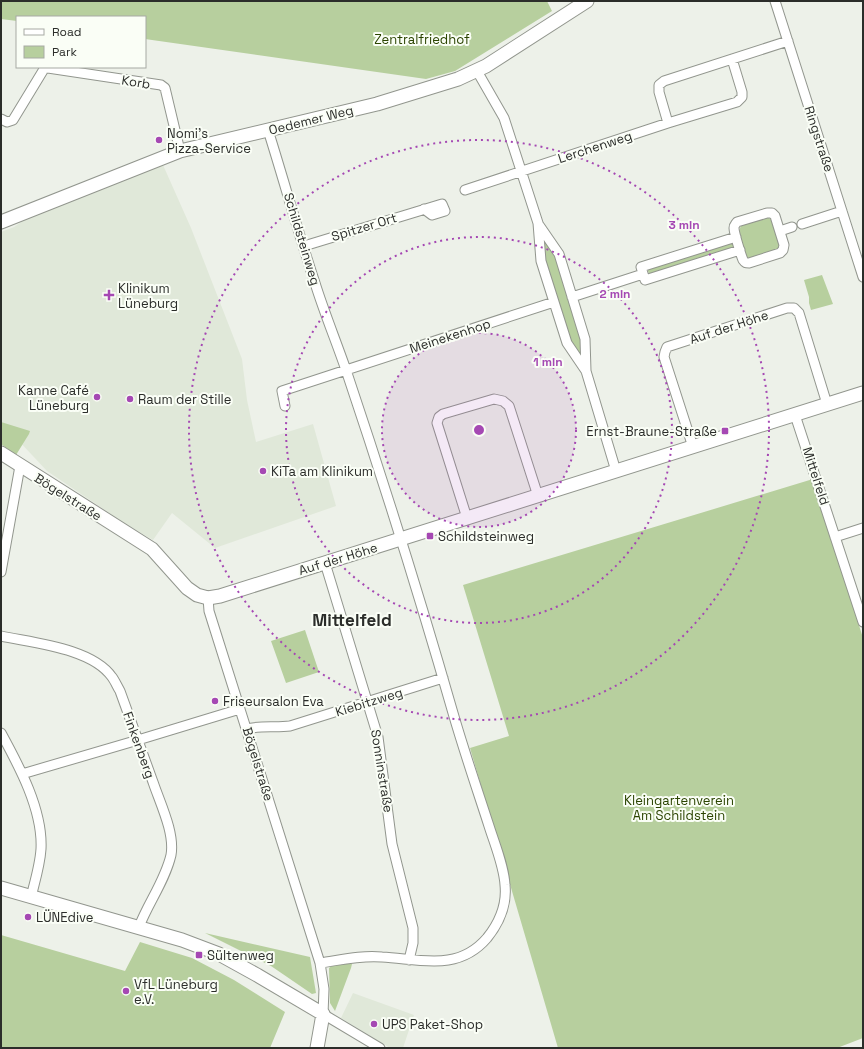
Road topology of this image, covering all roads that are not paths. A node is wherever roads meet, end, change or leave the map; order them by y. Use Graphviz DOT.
graph roads {
  1 [pos="587,1"];
  2 [pos="775,1"];
  3 [pos="788,41"];
  4 [pos="732,59"];
  5 [pos="477,71"];
  6 [pos="1,119"];
  7 [pos="668,123"];
  8 [pos="268,130"];
  9 [pos="180,151"];
  10 [pos="521,172"];
  11 [pos="465,190"];
  12 [pos="424,209"];
  13 [pos="842,211"];
  14 [pos="1,222"];
  15 [pos="538,223"];
  16 [pos="802,224"];
  17 [pos="792,227"];
  18 [pos="780,231"];
  19 [pos="736,237"];
  20 [pos="304,246"];
  21 [pos="740,250"];
  22 [pos="643,274"];
  23 [pos="863,277"];
  24 [pos="572,297"];
  25 [pos="554,302"];
  26 [pos="346,371"];
  27 [pos="586,371"];
  28 [pos="863,393"];
  29 [pos="827,404"];
  30 [pos="286,406"];
  31 [pos="795,415"];
  32 [pos="693,447"];
  33 [pos="1,453"];
  34 [pos="20,466"];
  35 [pos="616,471"];
  36 [pos="538,496"];
  37 [pos="467,518"];
  38 [pos="863,528"];
  39 [pos="835,537"];
  40 [pos="400,540"];
  41 [pos="325,563"];
  42 [pos="1,572"];
  43 [pos="208,598"];
  44 [pos="863,620"];
  45 [pos="1,636"];
  46 [pos="443,678"];
  47 [pos="368,702"];
  48 [pos="240,709"];
  49 [pos="247,728"];
  50 [pos="1,733"];
  51 [pos="138,740"];
  52 [pos="22,774"];
  53 [pos="1,888"];
  54 [pos="30,897"];
  55 [pos="139,927"];
  56 [pos="409,960"];
  57 [pos="320,964"];
  58 [pos="323,1014"];
  59 [pos="317,1048"];
  60 [pos="380,1048"];
  1 -- 5 [label="street, Oedemer Weg"];
  2 -- 3 [label="street, Ringstraße"];
  3 -- 4 [label="street"];
  3 -- 13 [label="street, Ringstraße"];
  4 -- 7 [label="street"];
  4 -- 7 [label="street, Lerchenweg"];
  5 -- 8 [label="street, Oedemer Weg"];
  5 -- 10 [label="street"];
  6 -- 9 [label="street, Korb"];
  7 -- 10 [label="street, Lerchenweg"];
  8 -- 9 [label="street, Oedemer Weg"];
  8 -- 20 [label="street, Schildsteinweg"];
  9 -- 14 [label="street, Oedemer Weg"];
  10 -- 11 [label="street"];
  10 -- 15 [label="street"];
  12 -- 20 [label="street, Spitzer Ort"];
  13 -- 16 [label="street"];
  13 -- 23 [label="street, Ringstraße"];
  15 -- 24 [label="street"];
  15 -- 25 [label="street"];
  17 -- 18 [label="street"];
  18 -- 19 [label="street"];
  18 -- 21 [label="street"];
  19 -- 21 [label="street"];
  19 -- 22 [label="street"];
  20 -- 26 [label="street, Schildsteinweg"];
  21 -- 22 [label="street"];
  22 -- 24 [label="street"];
  24 -- 27 [label="street"];
  25 -- 26 [label="street, Meinekenhop"];
  25 -- 27 [label="street"];
  26 -- 30 [label="street"];
  26 -- 40 [label="street, Schildsteinweg"];
  27 -- 35 [label="street"];
  28 -- 29 [label="street, Auf der Höhe"];
  29 -- 31 [label="street, Auf der Höhe"];
  29 -- 32 [label="street, Auf der Höhe"];
  31 -- 32 [label="street, Auf der Höhe"];
  31 -- 39 [label="street, Mittelfeld"];
  32 -- 35 [label="street, Auf der Höhe"];
  33 -- 34 [label="street, Bögelstraße"];
  34 -- 42 [label="street"];
  34 -- 43 [label="street, Bögelstraße"];
  35 -- 36 [label="street, Auf der Höhe"];
  36 -- 37 [label="street, Auf der Höhe"];
  36 -- 37 [label="street"];
  37 -- 40 [label="street, Auf der Höhe"];
  38 -- 39 [label="street"];
  39 -- 44 [label="street, Mittelfeld"];
  40 -- 41 [label="street, Auf der Höhe"];
  40 -- 46 [label="street, Schildsteinweg"];
  41 -- 43 [label="street, Auf der Höhe"];
  41 -- 47 [label="street, Sonninstraße"];
  43 -- 48 [label="street, Bögelstraße"];
  45 -- 51 [label="street, Finkenberg"];
  46 -- 47 [label="street, Kiebitzweg"];
  46 -- 56 [label="street, Schildsteinweg"];
  47 -- 49 [label="street, Kiebitzweg"];
  47 -- 56 [label="street, Sonninstraße"];
  48 -- 49 [label="street, Bögelstraße"];
  48 -- 51 [label="street"];
  49 -- 57 [label="street, Bögelstraße"];
  50 -- 52 [label="street"];
  51 -- 52 [label="street"];
  51 -- 55 [label="street, Finkenberg"];
  52 -- 54 [label="street"];
  53 -- 54 [label="street"];
  54 -- 55 [label="street"];
  55 -- 58 [label="street"];
  56 -- 57 [label="street"];
  57 -- 58 [label="street, Bögelstraße"];
  58 -- 59 [label="street"];
  58 -- 60 [label="street"];
}
